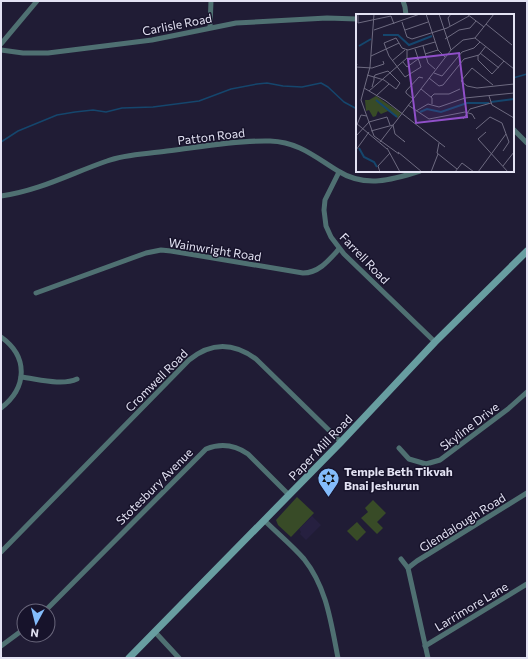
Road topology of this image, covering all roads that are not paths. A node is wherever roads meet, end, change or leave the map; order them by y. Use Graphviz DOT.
graph roads {
  1 [pos="37,1"];
  2 [pos="211,1"];
  3 [pos="403,1"];
  4 [pos="406,14"];
  5 [pos="356,19"];
  6 [pos="210,27"];
  7 [pos="1,44"];
  8 [pos="1,50"];
  9 [pos="514,130"];
  10 [pos="527,143"];
  11 [pos="338,172"];
  12 [pos="417,172"];
  13 [pos="1,196"];
  14 [pos="339,248"];
  15 [pos="527,251"];
  16 [pos="36,293"];
  17 [pos="1,337"];
  18 [pos="435,342"];
  19 [pos="21,376"];
  20 [pos="77,379"];
  21 [pos="527,392"];
  22 [pos="1,408"];
  23 [pos="341,442"];
  24 [pos="399,448"];
  25 [pos="527,493"];
  26 [pos="289,495"];
  27 [pos="264,520"];
  28 [pos="1,552"];
  29 [pos="401,559"];
  30 [pos="408,568"];
  31 [pos="527,584"];
  32 [pos="53,603"];
  33 [pos="155,632"];
  34 [pos="16,635"];
  35 [pos="1,646"];
  36 [pos="426,646"];
  37 [pos="129,658"];
  38 [pos="179,658"];
  39 [pos="338,658"];
  40 [pos="428,658"];
  1 -- 7 [label="street"];
  2 -- 6 [label="street"];
  3 -- 4 [label="street"];
  5 -- 6 [label="street, Carlisle Road"];
  6 -- 8 [label="street, Carlisle Road"];
  9 -- 10 [label="street"];
  11 -- 12 [label="street, Patton Road"];
  11 -- 13 [label="street, Patton Road"];
  11 -- 14 [label="street, Farrell Road"];
  14 -- 16 [label="street, Wainwright Road"];
  14 -- 18 [label="street, Farrell Road"];
  15 -- 18 [label="main road, Paper Mill Road"];
  17 -- 19 [label="street"];
  18 -- 23 [label="main road, Paper Mill Road"];
  19 -- 20 [label="street"];
  19 -- 22 [label="street"];
  21 -- 24 [label="street, Skyline Drive"];
  23 -- 26 [label="main road, Paper Mill Road"];
  23 -- 28 [label="street, Cromwell Road"];
  25 -- 30 [label="street, Glendalough Road"];
  26 -- 27 [label="main road, Paper Mill Road"];
  26 -- 32 [label="street, Stotesbury Avenue"];
  27 -- 33 [label="main road, Paper Mill Road"];
  27 -- 39 [label="street"];
  29 -- 30 [label="street"];
  30 -- 36 [label="street"];
  31 -- 36 [label="street, Larrimore Lane"];
  33 -- 37 [label="main road, Paper Mill Road"];
  33 -- 38 [label="street"];
  34 -- 35 [label="street"];
  36 -- 40 [label="street"];
}
